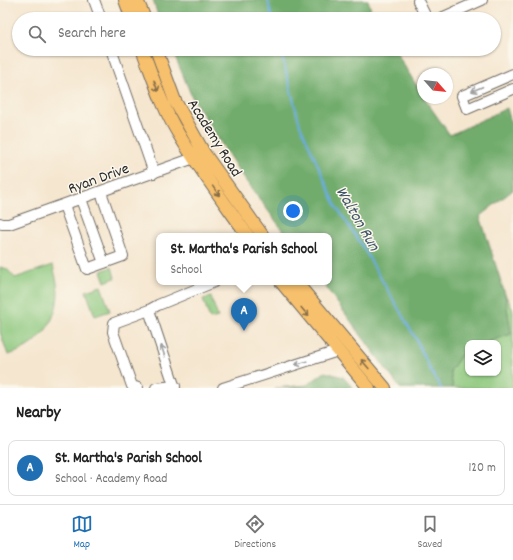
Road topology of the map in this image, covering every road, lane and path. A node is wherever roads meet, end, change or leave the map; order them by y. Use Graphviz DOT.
graph roads {
  1 [pos="94,0"];
  2 [pos="125,0"];
  3 [pos="138,0"];
  4 [pos="482,0"];
  5 [pos="418,1"];
  6 [pos="98,12"];
  7 [pos="129,12"];
  8 [pos="142,12"];
  9 [pos="424,12"];
  10 [pos="455,12"];
  11 [pos="113,56"];
  12 [pos="145,56"];
  13 [pos="159,56"];
  14 [pos="513,74"];
  15 [pos="513,88"];
  16 [pos="199,156"];
  17 [pos="154,173"];
  18 [pos="101,192"];
  19 [pos="81,199"];
  20 [pos="64,205"];
  21 [pos="1,223"];
  22 [pos="246,233"];
  23 [pos="261,233"];
  24 [pos="104,263"];
  25 [pos="207,285"];
  26 [pos="283,285"];
  27 [pos="299,285"];
  28 [pos="150,310"];
  29 [pos="348,343"];
  30 [pos="338,351"];
  31 [pos="175,387"];
  32 [pos="138,388"];
  33 [pos="156,388"];
  34 [pos="223,388"];
  35 [pos="369,388"];
  36 [pos="385,388"];
  1 -- 6 [label="lane"];
  2 -- 7 [label="main road"];
  3 -- 8 [label="main road"];
  4 -- 10 [label="lane"];
  5 -- 9 [label="lane"];
  11 -- 17 [label="lane"];
  12 -- 16 [label="main road, Academy Road, one-way"];
  13 -- 16 [label="main road, Academy Road"];
  14 -- 15 [label="lane, one-way"];
  16 -- 17 [label="lane, Ryan Drive"];
  16 -- 22 [label="main road, Academy Road, one-way"];
  16 -- 23 [label="main road, Academy Road"];
  17 -- 18 [label="lane, Ryan Drive"];
  18 -- 19 [label="lane, Ryan Drive"];
  18 -- 24 [label="lane"];
  19 -- 20 [label="lane, Ryan Drive"];
  19 -- 24 [label="lane"];
  20 -- 21 [label="lane, Ryan Drive"];
  20 -- 24 [label="lane"];
  25 -- 28 [label="lane"];
  26 -- 30 [label="main road, one-way"];
  27 -- 29 [label="main road"];
  31 -- 28 [label="lane, one-way"];
  28 -- 32 [label="lane"];
  29 -- 30 [label="main road"];
  36 -- 29 [label="main road, one-way"];
  30 -- 34 [label="lane, one-way"];
  30 -- 35 [label="main road"];
  31 -- 33 [label="lane"];
}
